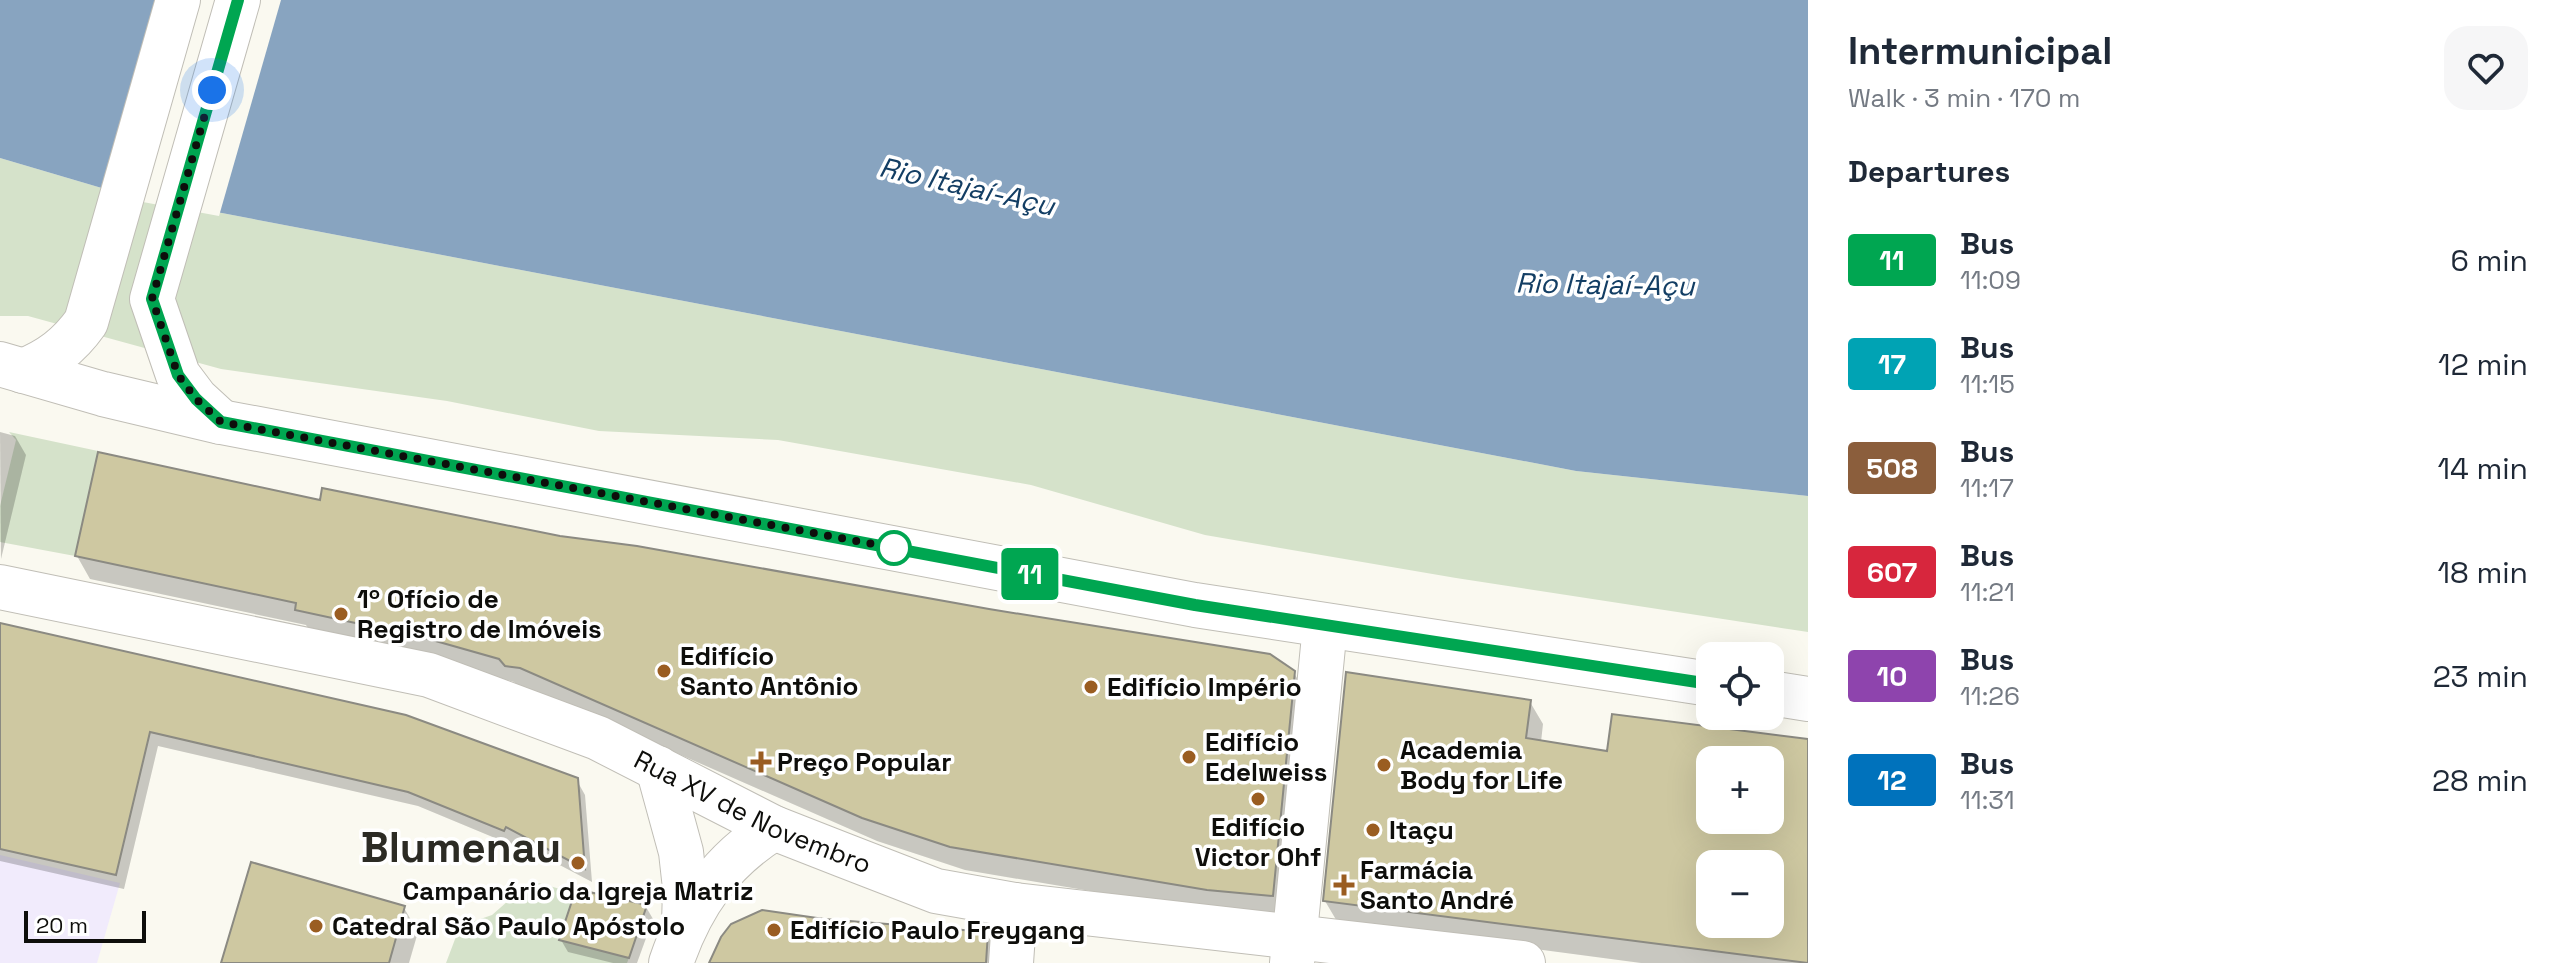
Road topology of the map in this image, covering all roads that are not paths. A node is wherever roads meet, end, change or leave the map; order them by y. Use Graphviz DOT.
graph roads {
  1 [pos="178,0"];
  2 [pos="238,0"];
  3 [pos="12,368"];
  4 [pos="221,422"];
  5 [pos="0,587"];
  6 [pos="1325,626"];
  7 [pos="1696,682"];
  8 [pos="1784,695"];
  9 [pos="1808,699"];
  10 [pos="658,768"];
  11 [pos="774,828"];
  12 [pos="1015,905"];
  13 [pos="678,944"];
  14 [pos="1293,950"];
  15 [pos="1011,963"];
  16 [pos="1523,963"];
  1 -- 3 [label="main road"];
  2 -- 4 [label="main road"];
  3 -- 4 [label="main road"];
  4 -- 6 [label="main road"];
  5 -- 10 [label="main road, Rua XV de Novembro"];
  6 -- 7 [label="main road"];
  6 -- 14 [label="main road"];
  8 -- 9 [label="main road"];
  10 -- 11 [label="main road, Rua XV de Novembro"];
  10 -- 13 [label="main road"];
  11 -- 12 [label="main road, Rua XV de Novembro"];
  11 -- 13 [label="main road"];
  12 -- 14 [label="main road, Rua XV de Novembro"];
  12 -- 15 [label="main road"];
  14 -- 16 [label="main road, Rua XV de Novembro"];
}
